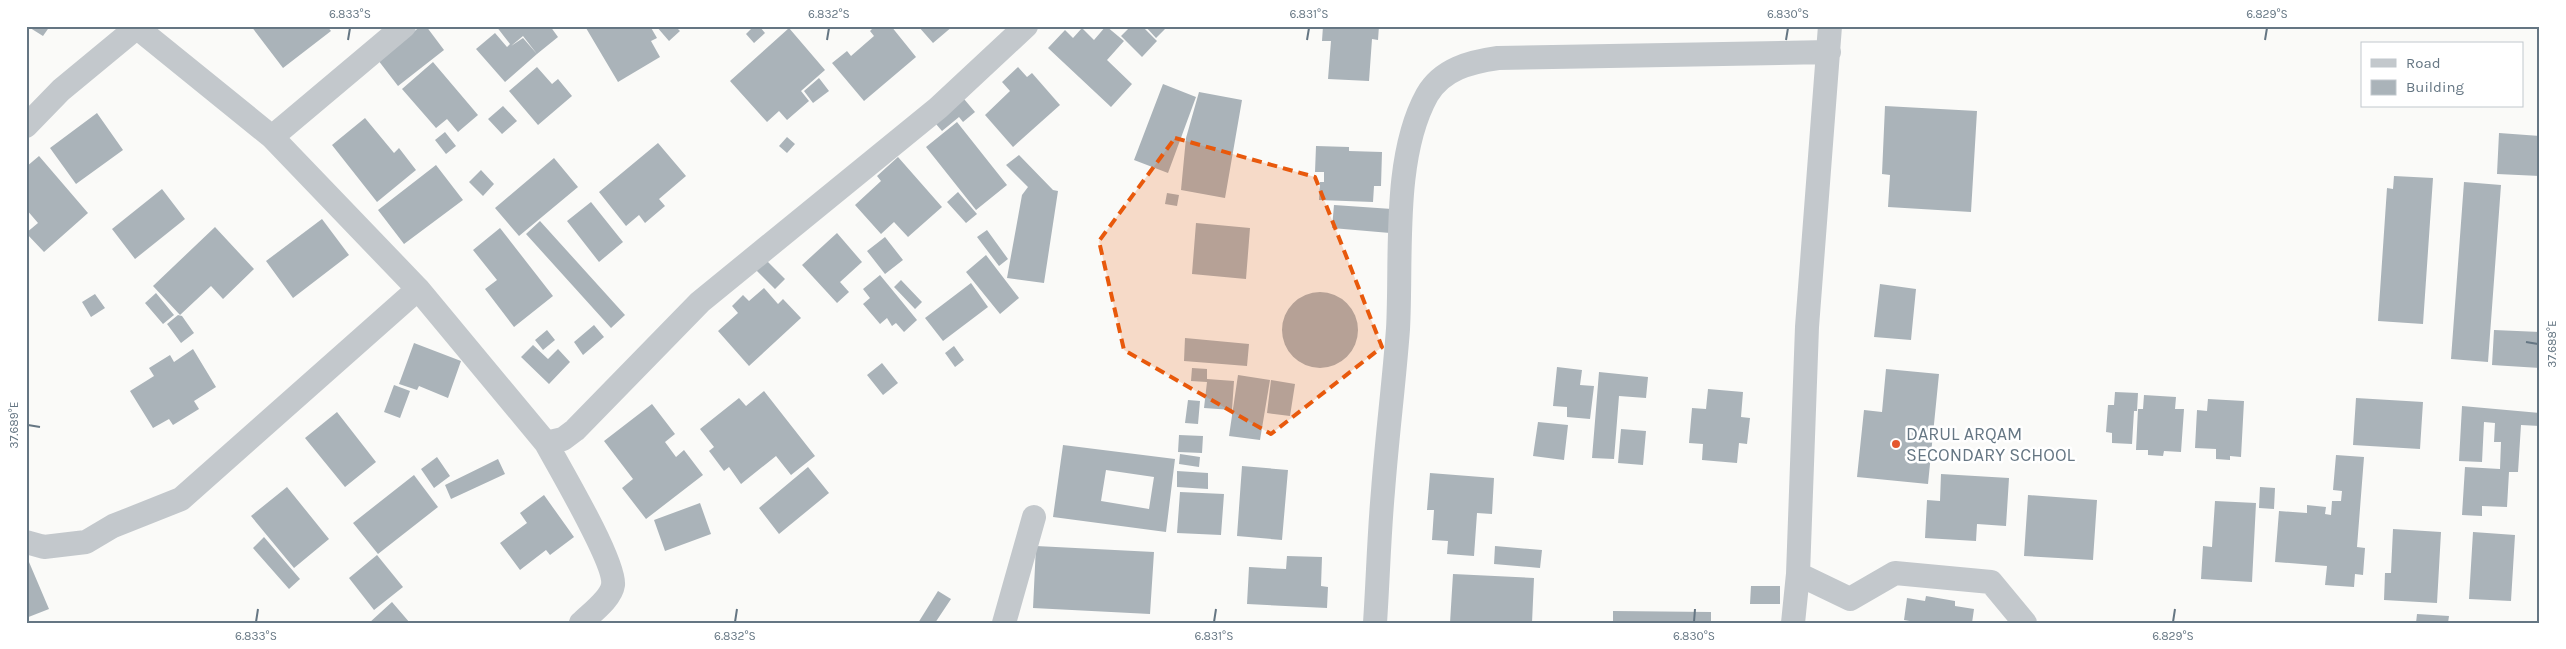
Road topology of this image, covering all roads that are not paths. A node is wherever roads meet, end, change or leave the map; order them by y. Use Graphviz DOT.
graph roads {
  1 [pos="404,26"];
  2 [pos="1026,26"];
  3 [pos="1830,26"];
  4 [pos="136,27"];
  5 [pos="1829,52"];
  6 [pos="26,126"];
  7 [pos="272,137"];
  8 [pos="418,289"];
  9 [pos="546,442"];
  10 [pos="1034,517"];
  11 [pos="26,542"];
  12 [pos="1798,574"];
  13 [pos="581,623"];
  14 [pos="1004,623"];
  15 [pos="1375,623"];
  16 [pos="1793,623"];
  17 [pos="2025,623"];
  1 -- 7 [label="street"];
  2 -- 9 [label="street"];
  3 -- 5 [label="street"];
  4 -- 6 [label="street"];
  4 -- 7 [label="street"];
  5 -- 12 [label="street"];
  5 -- 15 [label="street"];
  7 -- 8 [label="street"];
  8 -- 9 [label="street"];
  8 -- 11 [label="street"];
  9 -- 13 [label="street"];
  10 -- 14 [label="street"];
  12 -- 16 [label="street"];
  12 -- 17 [label="street"];
}
